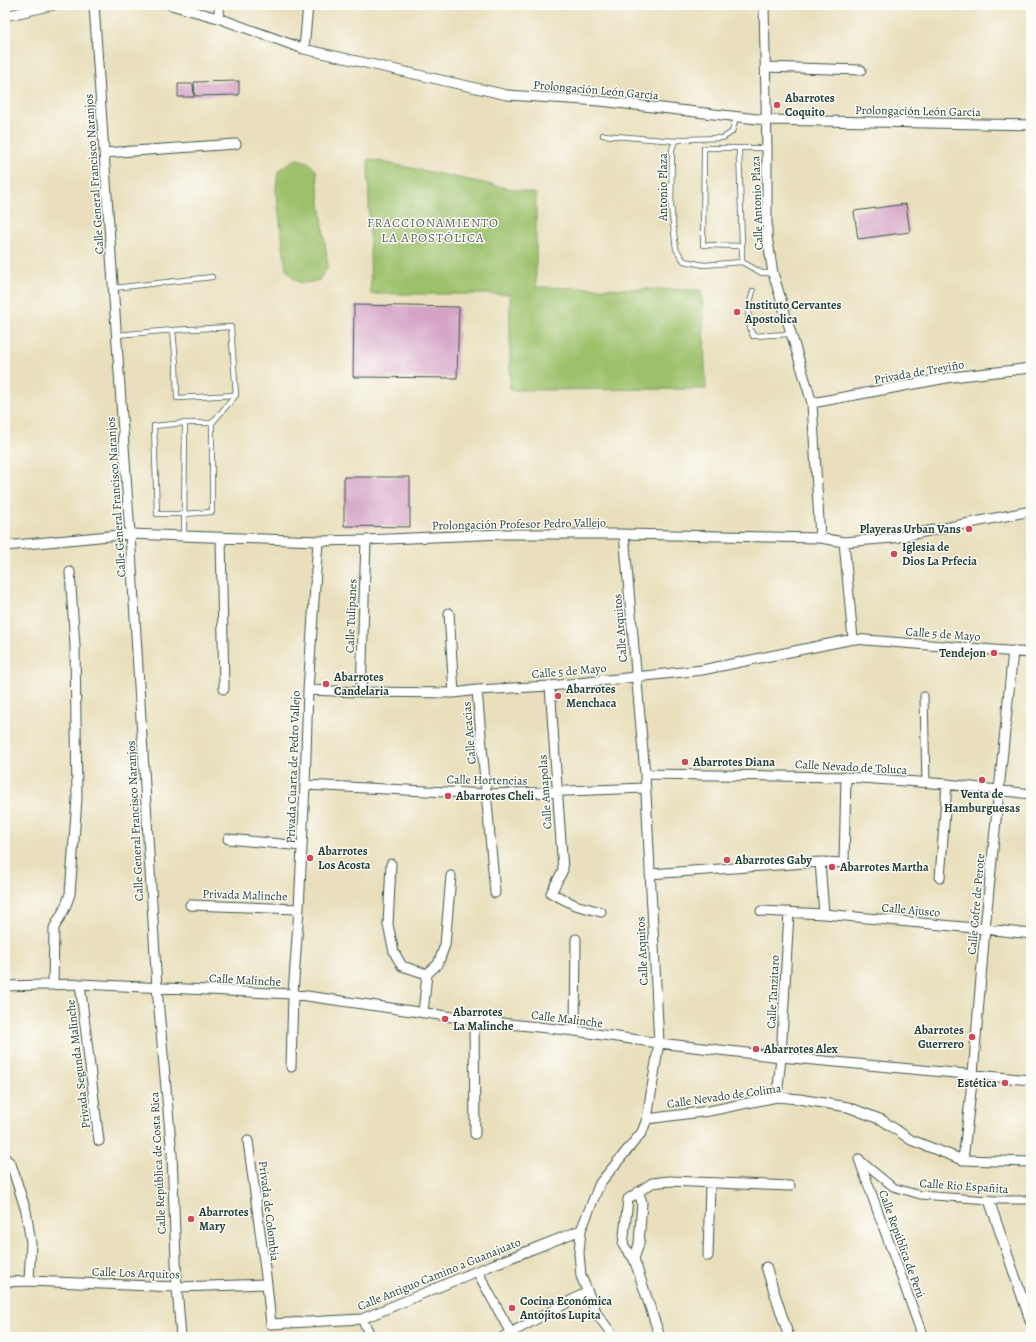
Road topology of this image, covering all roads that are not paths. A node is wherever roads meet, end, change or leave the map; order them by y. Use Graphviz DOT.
graph roads {
  1 [pos="54,5"];
  2 [pos="94,5"];
  3 [pos="171,5"];
  4 [pos="220,5"];
  5 [pos="308,5"];
  6 [pos="764,5"];
  7 [pos="5,16"];
  8 [pos="218,18"];
  9 [pos="304,49"];
  10 [pos="765,67"];
  11 [pos="861,70"];
  12 [pos="736,117"];
  13 [pos="766,120"];
  14 [pos="1031,125"];
  15 [pos="603,135"];
  16 [pos="705,139"];
  17 [pos="676,141"];
  18 [pos="236,144"];
  19 [pos="704,148"];
  20 [pos="739,148"];
  21 [pos="767,148"];
  22 [pos="104,152"];
  23 [pos="742,246"];
  24 [pos="742,262"];
  25 [pos="773,273"];
  26 [pos="212,277"];
  27 [pos="114,288"];
  28 [pos="753,291"];
  29 [pos="173,330"];
  30 [pos="790,334"];
  31 [pos="117,335"];
  32 [pos="1031,368"];
  33 [pos="236,395"];
  34 [pos="812,403"];
  35 [pos="185,423"];
  36 [pos="212,423"];
  37 [pos="1031,511"];
  38 [pos="184,514"];
  39 [pos="130,534"];
  40 [pos="624,534"];
  41 [pos="184,535"];
  42 [pos="221,538"];
  43 [pos="820,538"];
  44 [pos="318,540"];
  45 [pos="366,540"];
  46 [pos="844,542"];
  47 [pos="5,546"];
  48 [pos="70,572"];
  49 [pos="449,613"];
  50 [pos="853,639"];
  51 [pos="1013,651"];
  52 [pos="1031,654"];
  53 [pos="637,677"];
  54 [pos="550,686"];
  55 [pos="224,689"];
  56 [pos="308,690"];
  57 [pos="477,690"];
  58 [pos="361,692"];
  59 [pos="454,693"];
  60 [pos="924,696"];
  61 [pos="644,774"];
  62 [pos="846,777"];
  63 [pos="926,783"];
  64 [pos="946,784"];
  65 [pos="305,785"];
  66 [pos="645,788"];
  67 [pos="999,790"];
  68 [pos="557,792"];
  69 [pos="487,794"];
  70 [pos="1031,794"];
  71 [pos="228,839"];
  72 [pos="302,846"];
  73 [pos="820,862"];
  74 [pos="391,864"];
  75 [pos="650,874"];
  76 [pos="450,876"];
  77 [pos="940,878"];
  78 [pos="495,893"];
  79 [pos="190,905"];
  80 [pos="299,909"];
  81 [pos="761,911"];
  82 [pos="601,912"];
  83 [pos="789,912"];
  84 [pos="824,914"];
  85 [pos="985,929"];
  86 [pos="1031,934"];
  87 [pos="576,939"];
  88 [pos="427,974"];
  89 [pos="80,984"];
  90 [pos="53,985"];
  91 [pos="5,986"];
  92 [pos="157,988"];
  93 [pos="293,994"];
  94 [pos="423,1013"];
  95 [pos="474,1020"];
  96 [pos="575,1031"];
  97 [pos="659,1043"];
  98 [pos="781,1057"];
  99 [pos="291,1067"];
  100 [pos="973,1074"];
  101 [pos="1031,1080"];
  102 [pos="777,1097"];
  103 [pos="647,1119"];
  104 [pos="475,1134"];
  105 [pos="99,1141"];
  106 [pos="248,1141"];
  107 [pos="859,1159"];
  108 [pos="963,1160"];
  109 [pos="7,1162"];
  110 [pos="1031,1162"];
  111 [pos="710,1183"];
  112 [pos="790,1186"];
  113 [pos="638,1192"];
  114 [pos="990,1200"];
  115 [pos="1031,1200"];
  116 [pos="581,1230"];
  117 [pos="708,1256"];
  118 [pos="634,1259"];
  119 [pos="766,1267"];
  120 [pos="477,1271"];
  121 [pos="29,1281"];
  122 [pos="5,1282"];
  123 [pos="267,1284"];
  124 [pos="177,1287"];
  125 [pos="587,1292"];
  126 [pos="362,1319"];
  127 [pos="1031,1323"];
  128 [pos="509,1336"];
  129 [pos="180,1337"];
  130 [pos="371,1337"];
  131 [pos="614,1337"];
  132 [pos="660,1337"];
  133 [pos="789,1337"];
  134 [pos="923,1337"];
  1 -- 7 [label="street"];
  2 -- 22 [label="street, Calle General Francisco Naranjos"];
  3 -- 8 [label="street, Prolongación León García"];
  4 -- 8 [label="street"];
  5 -- 9 [label="street"];
  6 -- 10 [label="street, Calle Antonio Plaza"];
  8 -- 9 [label="street, Prolongación León García"];
  9 -- 12 [label="street, Prolongación León García"];
  10 -- 11 [label="street"];
  10 -- 13 [label="street, Calle Antonio Plaza"];
  12 -- 13 [label="street, Prolongación León García"];
  12 -- 16 [label="lane, Antonio Plaza"];
  13 -- 14 [label="street, Prolongación León García"];
  13 -- 21 [label="street, Calle Antonio Plaza"];
  15 -- 17 [label="lane"];
  16 -- 17 [label="lane, Antonio Plaza"];
  16 -- 19 [label="lane"];
  17 -- 24 [label="lane, Antonio Plaza"];
  18 -- 22 [label="street"];
  19 -- 20 [label="lane"];
  19 -- 23 [label="lane"];
  20 -- 21 [label="lane"];
  20 -- 23 [label="lane"];
  21 -- 25 [label="street, Calle Antonio Plaza"];
  22 -- 27 [label="street, Calle General Francisco Naranjos"];
  23 -- 24 [label="lane"];
  24 -- 25 [label="lane"];
  25 -- 30 [label="street, Calle Antonio Plaza"];
  26 -- 27 [label="lane"];
  27 -- 31 [label="street, Calle General Francisco Naranjos"];
  28 -- 30 [label="lane"];
  29 -- 31 [label="lane"];
  29 -- 33 [label="lane"];
  29 -- 33 [label="lane"];
  30 -- 34 [label="street, Calle Antonio Plaza"];
  31 -- 39 [label="street, Calle General Francisco Naranjos"];
  32 -- 34 [label="street, Privada de Treviño"];
  33 -- 36 [label="lane"];
  34 -- 43 [label="street, Calle Antonio Plaza"];
  35 -- 36 [label="lane"];
  35 -- 38 [label="lane"];
  35 -- 38 [label="lane"];
  36 -- 38 [label="lane"];
  37 -- 46 [label="street, Prolongación Profesor Pedro Vallejo"];
  38 -- 41 [label="lane"];
  39 -- 41 [label="street, Prolongación Profesor Pedro Vallejo"];
  39 -- 47 [label="street, Prolongación Profesor Pedro Vallejo"];
  39 -- 92 [label="street, Calle General Francisco Naranjos"];
  40 -- 43 [label="street, Prolongación Profesor Pedro Vallejo"];
  40 -- 45 [label="street, Prolongación Profesor Pedro Vallejo"];
  40 -- 53 [label="street, Calle Arquitos"];
  41 -- 42 [label="street, Prolongación Profesor Pedro Vallejo"];
  42 -- 44 [label="street, Prolongación Profesor Pedro Vallejo"];
  42 -- 55 [label="street"];
  43 -- 46 [label="street, Prolongación Profesor Pedro Vallejo"];
  44 -- 45 [label="street, Prolongación Profesor Pedro Vallejo"];
  44 -- 56 [label="street, Privada Cuarta de Pedro Vallejo"];
  45 -- 58 [label="street, Calle Tulipanes"];
  46 -- 50 [label="street"];
  48 -- 90 [label="street"];
  49 -- 59 [label="street"];
  50 -- 51 [label="street, Calle 5 de Mayo"];
  50 -- 53 [label="street, Calle 5 de Mayo"];
  51 -- 52 [label="street, Calle 5 de Mayo"];
  51 -- 67 [label="street, Calle Cofre de Perote"];
  53 -- 54 [label="street, Calle 5 de Mayo"];
  53 -- 61 [label="street, Calle Arquitos"];
  54 -- 57 [label="street, Calle 5 de Mayo"];
  54 -- 68 [label="street, Calle Amapolas"];
  56 -- 58 [label="street, Calle 5 de Mayo"];
  56 -- 65 [label="street, Privada Cuarta de Pedro Vallejo"];
  57 -- 59 [label="street, Calle 5 de Mayo"];
  57 -- 69 [label="street, Calle Acacias"];
  58 -- 59 [label="street, Calle 5 de Mayo"];
  60 -- 63 [label="street"];
  61 -- 62 [label="street, Calle Nevado de Toluca"];
  61 -- 66 [label="street, Calle Arquitos"];
  62 -- 63 [label="street, Calle Nevado de Toluca"];
  62 -- 73 [label="street"];
  63 -- 64 [label="street, Calle Nevado de Toluca"];
  64 -- 67 [label="street, Calle Nevado de Toluca"];
  64 -- 77 [label="street"];
  65 -- 69 [label="street, Calle Hortencias"];
  65 -- 72 [label="street, Privada Cuarta de Pedro Vallejo"];
  66 -- 68 [label="street, Calle Hortencias"];
  66 -- 75 [label="street, Calle Arquitos"];
  67 -- 70 [label="street, Calle Nevado de Toluca"];
  67 -- 85 [label="street, Calle Cofre de Perote"];
  68 -- 69 [label="street, Calle Hortencias"];
  68 -- 82 [label="street, Calle Amapolas"];
  69 -- 78 [label="street, Calle Acacias"];
  71 -- 72 [label="street"];
  72 -- 80 [label="street, Privada Cuarta de Pedro Vallejo"];
  73 -- 75 [label="street"];
  73 -- 84 [label="street"];
  74 -- 88 [label="street"];
  75 -- 97 [label="street, Calle Arquitos"];
  76 -- 88 [label="street"];
  79 -- 80 [label="street, Privada Malinche"];
  80 -- 93 [label="street, Privada Cuarta de Pedro Vallejo"];
  81 -- 83 [label="street, Calle Ajusco"];
  83 -- 84 [label="street, Calle Ajusco"];
  83 -- 98 [label="street, Calle Tanzitaro"];
  84 -- 85 [label="street, Calle Ajusco"];
  85 -- 86 [label="street, Calle Ajusco"];
  85 -- 100 [label="street, Calle Cofre de Perote"];
  87 -- 96 [label="street"];
  88 -- 94 [label="street"];
  89 -- 90 [label="street, Calle Malinche"];
  89 -- 92 [label="street, Calle Malinche"];
  89 -- 105 [label="street, Privada Segunda Malinche"];
  90 -- 91 [label="street, Calle Malinche"];
  92 -- 93 [label="street, Calle Malinche"];
  92 -- 124 [label="street, Calle República de Costa Rica"];
  93 -- 94 [label="street, Calle Malinche"];
  93 -- 99 [label="street, Privada Cuarta de Pedro Vallejo"];
  94 -- 95 [label="street, Calle Malinche"];
  95 -- 96 [label="street, Calle Malinche"];
  95 -- 104 [label="street"];
  96 -- 97 [label="street, Calle Malinche"];
  97 -- 98 [label="street, Calle Malinche"];
  97 -- 103 [label="street, Calle Arquitos"];
  98 -- 100 [label="street, Calle Malinche"];
  98 -- 102 [label="street, Calle Tanzitaro"];
  100 -- 101 [label="street, Calle Malinche"];
  100 -- 108 [label="street, Calle Cofre de Perote"];
  102 -- 103 [label="street, Calle Nevado de Colima"];
  102 -- 108 [label="street, Calle Nevado de Colima"];
  103 -- 116 [label="street, Calle Arquitos"];
  106 -- 123 [label="street, Privada de Colombia"];
  107 -- 114 [label="street, Calle Río Españita"];
  107 -- 134 [label="street, Calle República de Perú"];
  108 -- 110 [label="street, Calle Nevado de Colima"];
  109 -- 121 [label="street"];
  111 -- 112 [label="street"];
  111 -- 113 [label="street"];
  111 -- 117 [label="street"];
  113 -- 118 [label="street"];
  113 -- 118 [label="street"];
  114 -- 115 [label="street, Calle Río Españita"];
  114 -- 127 [label="street"];
  116 -- 120 [label="street, Calle Antiguo Camino a Guanajuato"];
  116 -- 125 [label="street, Calle Arquitos"];
  118 -- 132 [label="street"];
  119 -- 133 [label="street"];
  120 -- 126 [label="street, Calle Antiguo Camino a Guanajuato"];
  120 -- 128 [label="street"];
  121 -- 122 [label="street, Calle Los Arquitos"];
  121 -- 124 [label="street, Calle Los Arquitos"];
  123 -- 124 [label="street, Calle Los Arquitos"];
  123 -- 126 [label="street, Calle Antiguo Camino a Guanajuato"];
  124 -- 129 [label="street, Calle República de Costa Rica"];
  125 -- 128 [label="street"];
  125 -- 131 [label="street, Calle Arquitos"];
  126 -- 130 [label="street"];
}
